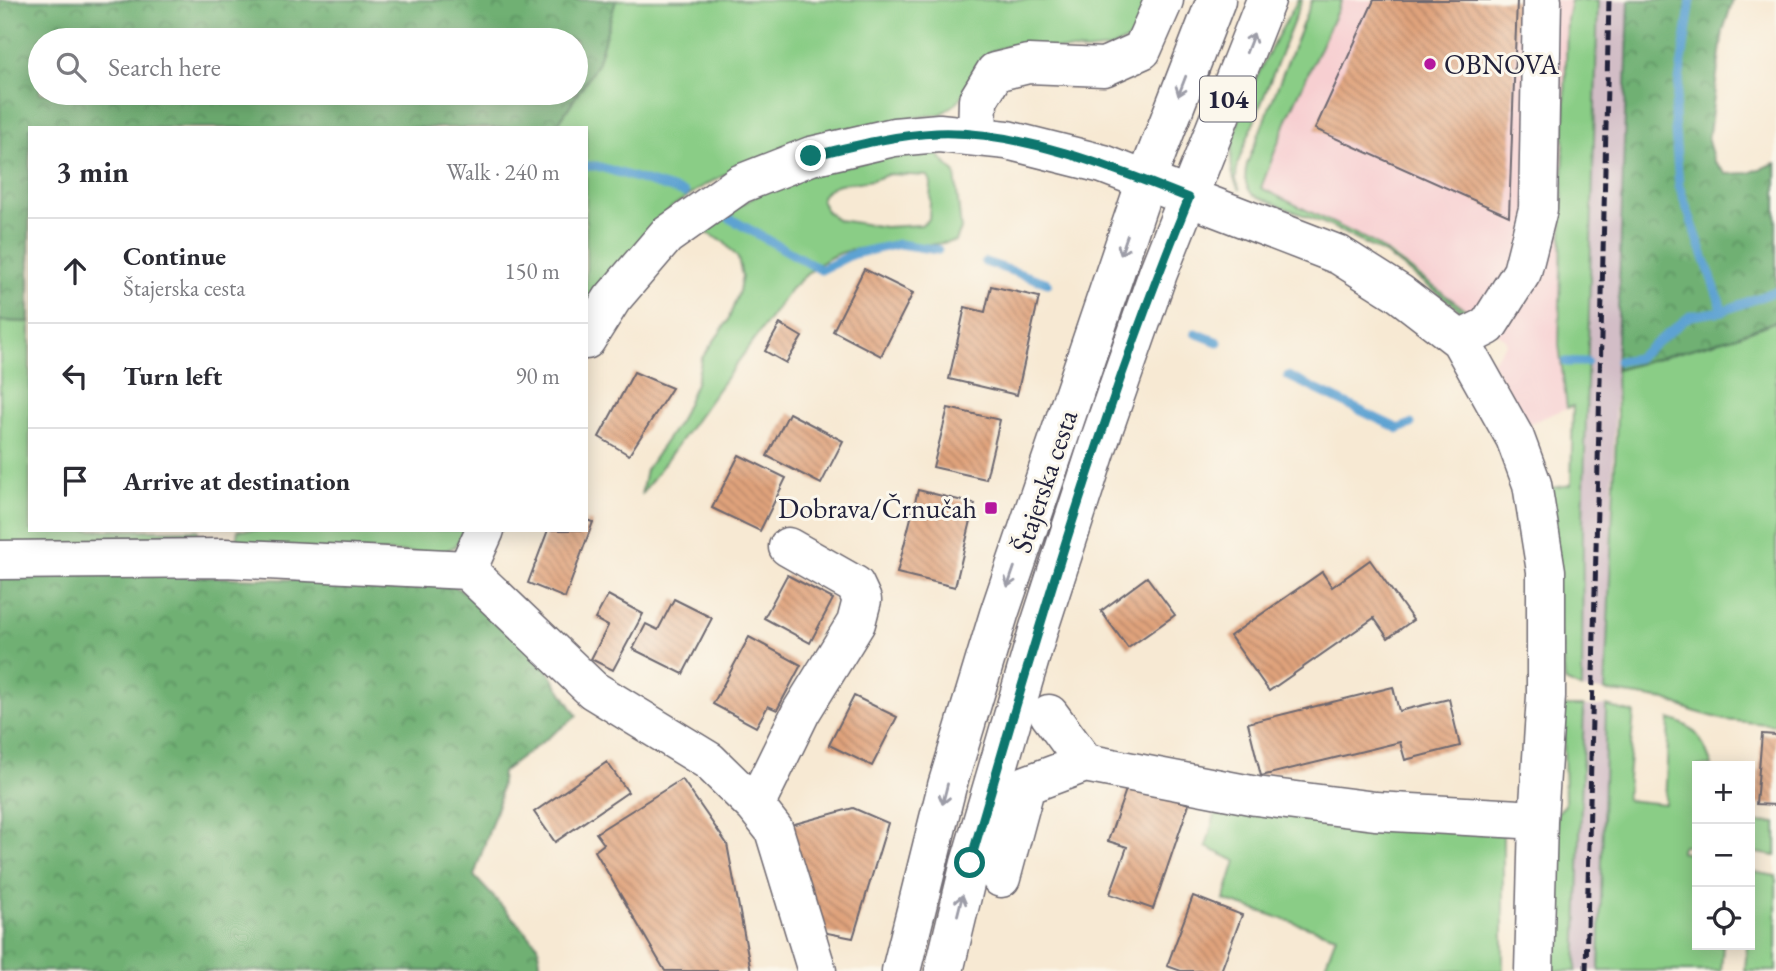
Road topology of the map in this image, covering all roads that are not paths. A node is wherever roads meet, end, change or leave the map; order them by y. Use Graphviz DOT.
graph roads {
  1 [pos="1164,0"];
  2 [pos="1216,0"];
  3 [pos="1266,0"];
  4 [pos="1542,0"];
  5 [pos="977,136"];
  6 [pos="1146,181"];
  7 [pos="1189,198"];
  8 [pos="588,337"];
  9 [pos="1460,340"];
  10 [pos="484,532"];
  11 [pos="789,547"];
  12 [pos="0,560"];
  13 [pos="467,570"];
  14 [pos="1085,763"];
  15 [pos="1026,785"];
  16 [pos="755,806"];
  17 [pos="1538,821"];
  18 [pos="1001,878"];
  19 [pos="817,971"];
  20 [pos="901,971"];
  21 [pos="944,971"];
  22 [pos="1534,971"];
  1 -- 5 [label="street"];
  2 -- 6 [label="street, Štajerska cesta / 104, one-way"];
  7 -- 3 [label="street, Štajerska cesta / 104, one-way"];
  4 -- 9 [label="street"];
  5 -- 6 [label="street"];
  5 -- 8 [label="street"];
  6 -- 7 [label="street"];
  6 -- 20 [label="street, Štajerska cesta / 104, one-way"];
  7 -- 9 [label="street"];
  21 -- 7 [label="street, Štajerska cesta / 104, one-way"];
  9 -- 17 [label="street"];
  10 -- 13 [label="street"];
  11 -- 16 [label="street"];
  12 -- 13 [label="street"];
  13 -- 16 [label="street"];
  14 -- 15 [label="street"];
  14 -- 15 [label="street"];
  14 -- 17 [label="street"];
  15 -- 18 [label="street"];
  16 -- 19 [label="street"];
  17 -- 22 [label="street"];
}
